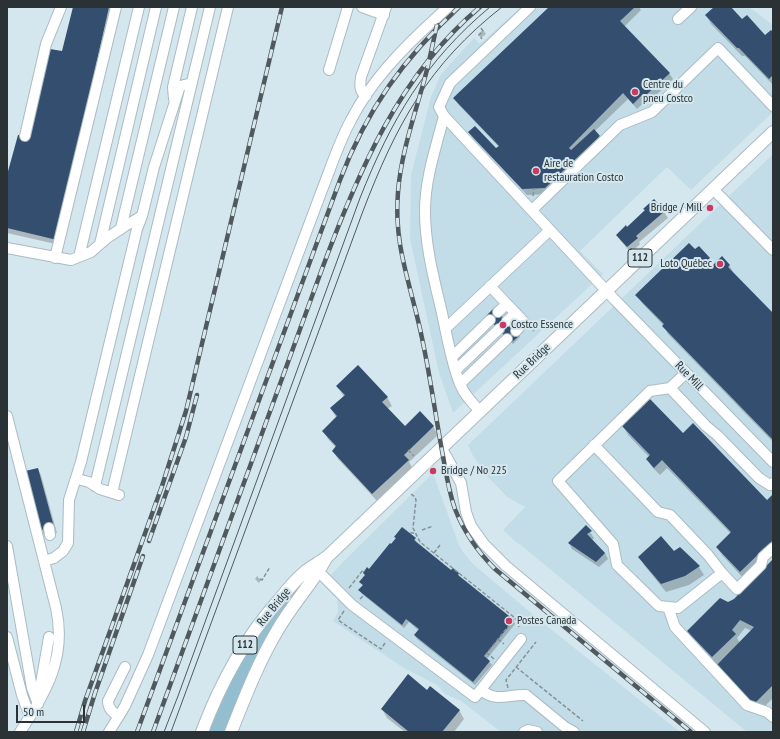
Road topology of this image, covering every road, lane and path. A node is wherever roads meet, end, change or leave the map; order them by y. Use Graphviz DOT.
graph roads {
  1 [pos="61,7"];
  2 [pos="116,7"];
  3 [pos="139,7"];
  4 [pos="156,7"];
  5 [pos="174,7"];
  6 [pos="192,7"];
  7 [pos="210,7"];
  8 [pos="228,7"];
  9 [pos="348,7"];
  10 [pos="362,7"];
  11 [pos="448,7"];
  12 [pos="530,7"];
  13 [pos="691,7"];
  14 [pos="385,11"];
  15 [pos="678,19"];
  16 [pos="481,28"];
  17 [pos="480,37"];
  18 [pos="329,70"];
  19 [pos="192,83"];
  20 [pos="366,96"];
  21 [pos="176,102"];
  22 [pos="773,106"];
  23 [pos="444,116"];
  24 [pos="773,132"];
  25 [pos="25,136"];
  26 [pos="534,188"];
  27 [pos="713,189"];
  28 [pos="533,195"];
  29 [pos="532,210"];
  30 [pos="142,216"];
  31 [pos="121,228"];
  32 [pos="550,230"];
  33 [pos="100,244"];
  34 [pos="7,248"];
  35 [pos="773,250"];
  36 [pos="79,257"];
  37 [pos="55,258"];
  38 [pos="490,286"];
  39 [pos="606,290"];
  40 [pos="507,304"];
  41 [pos="498,312"];
  42 [pos="516,313"];
  43 [pos="490,320"];
  44 [pos="507,321"];
  45 [pos="446,329"];
  46 [pos="498,330"];
  47 [pos="516,331"];
  48 [pos="508,339"];
  49 [pos="452,357"];
  50 [pos="456,370"];
  51 [pos="686,373"];
  52 [pos="460,384"];
  53 [pos="670,388"];
  54 [pos="480,411"];
  55 [pos="7,416"];
  56 [pos="594,445"];
  57 [pos="441,447"];
  58 [pos="408,450"];
  59 [pos="414,456"];
  60 [pos="773,462"];
  61 [pos="77,479"];
  62 [pos="773,483"];
  63 [pos="95,486"];
  64 [pos="411,494"];
  65 [pos="433,526"];
  66 [pos="422,530"];
  67 [pos="410,533"];
  68 [pos="415,533"];
  69 [pos="440,545"];
  70 [pos="7,546"];
  71 [pos="773,548"];
  72 [pos="434,553"];
  73 [pos="44,561"];
  74 [pos="270,567"];
  75 [pos="316,569"];
  76 [pos="364,572"];
  77 [pos="722,573"];
  78 [pos="260,579"];
  79 [pos="346,592"];
  80 [pos="364,595"];
  81 [pos="352,605"];
  82 [pos="668,607"];
  83 [pos="515,618"];
  84 [pos="519,627"];
  85 [pos="391,634"];
  86 [pos="7,636"];
  87 [pos="49,636"];
  88 [pos="521,639"];
  89 [pos="536,642"];
  90 [pos="487,653"];
  91 [pos="526,655"];
  92 [pos="530,657"];
  93 [pos="125,667"];
  94 [pos="516,667"];
  95 [pos="481,690"];
  96 [pos="518,696"];
  97 [pos="40,701"];
  98 [pos="119,716"];
  99 [pos="30,717"];
  100 [pos="773,717"];
  101 [pos="583,721"];
  102 [pos="20,732"];
  103 [pos="109,732"];
  104 [pos="202,732"];
  105 [pos="232,732"];
  106 [pos="524,732"];
  107 [pos="537,732"];
  108 [pos="574,732"];
  109 [pos="705,732"];
  1 -- 25 [label="street"];
  2 -- 37 [label="street"];
  3 -- 36 [label="street"];
  4 -- 33 [label="street"];
  5 -- 31 [label="street"];
  6 -- 21 [label="street"];
  7 -- 19 [label="street"];
  8 -- 63 [label="street"];
  9 -- 18 [label="street"];
  10 -- 14 [label="street"];
  11 -- 20 [label="street, bridge"];
  12 -- 23 [label="street"];
  13 -- 15 [label="street"];
  14 -- 20 [label="street"];
  16 -- 17 [label="path"];
  19 -- 21 [label="street"];
  19 -- 63 [label="street"];
  20 -- 98 [label="street"];
  21 -- 30 [label="street"];
  22 -- 29 [label="street"];
  23 -- 29 [label="street, Rue Mill"];
  23 -- 45 [label="street"];
  24 -- 27 [label="main road, Rue Bridge / 112"];
  26 -- 28 [label="path"];
  27 -- 35 [label="street"];
  27 -- 39 [label="main road, Rue Bridge / 112"];
  29 -- 32 [label="street, Rue Mill"];
  30 -- 31 [label="street"];
  30 -- 61 [label="street"];
  31 -- 33 [label="street"];
  32 -- 38 [label="street"];
  32 -- 39 [label="street, Rue Mill"];
  33 -- 36 [label="street"];
  34 -- 37 [label="street"];
  36 -- 37 [label="street"];
  38 -- 40 [label="street"];
  38 -- 45 [label="street"];
  39 -- 51 [label="street, Rue Mill"];
  39 -- 54 [label="main road, Rue Bridge / 112"];
  40 -- 41 [label="street"];
  40 -- 42 [label="street"];
  42 -- 44 [label="street"];
  42 -- 47 [label="street"];
  43 -- 49 [label="street"];
  45 -- 49 [label="street"];
  46 -- 50 [label="street"];
  48 -- 52 [label="street"];
  49 -- 50 [label="street"];
  50 -- 52 [label="street"];
  51 -- 53 [label="street"];
  51 -- 60 [label="street, Rue Mill"];
  52 -- 54 [label="street"];
  53 -- 56 [label="street"];
  53 -- 62 [label="street"];
  54 -- 57 [label="main road, Rue Bridge / 112"];
  55 -- 73 [label="street"];
  56 -- 77 [label="street"];
  56 -- 82 [label="street"];
  57 -- 75 [label="main road, Rue Bridge / 112"];
  57 -- 109 [label="street"];
  58 -- 59 [label="path"];
  61 -- 63 [label="street"];
  61 -- 73 [label="street"];
  64 -- 68 [label="path"];
  65 -- 66 [label="path"];
  67 -- 68 [label="path"];
  68 -- 72 [label="path"];
  69 -- 72 [label="path"];
  70 -- 97 [label="street"];
  71 -- 77 [label="street"];
  72 -- 83 [label="path"];
  73 -- 97 [label="street"];
  74 -- 78 [label="path"];
  75 -- 81 [label="street"];
  75 -- 104 [label="main road, Rue Bridge / 112"];
  75 -- 105 [label="main road, Rue Bridge / 112"];
  76 -- 79 [label="path"];
  77 -- 82 [label="street"];
  80 -- 81 [label="path"];
  81 -- 85 [label="street"];
  81 -- 85 [label="path"];
  82 -- 100 [label="street"];
  83 -- 84 [label="path"];
  83 -- 90 [label="path"];
  85 -- 95 [label="street"];
  86 -- 99 [label="street"];
  87 -- 97 [label="street"];
  88 -- 95 [label="street"];
  89 -- 91 [label="path"];
  91 -- 92 [label="path"];
  91 -- 94 [label="path"];
  93 -- 98 [label="street"];
  94 -- 96 [label="path"];
  94 -- 101 [label="path"];
  95 -- 96 [label="street"];
  96 -- 108 [label="street"];
  97 -- 99 [label="street"];
  98 -- 103 [label="street"];
  99 -- 102 [label="street"];
  106 -- 107 [label="street"];
}
